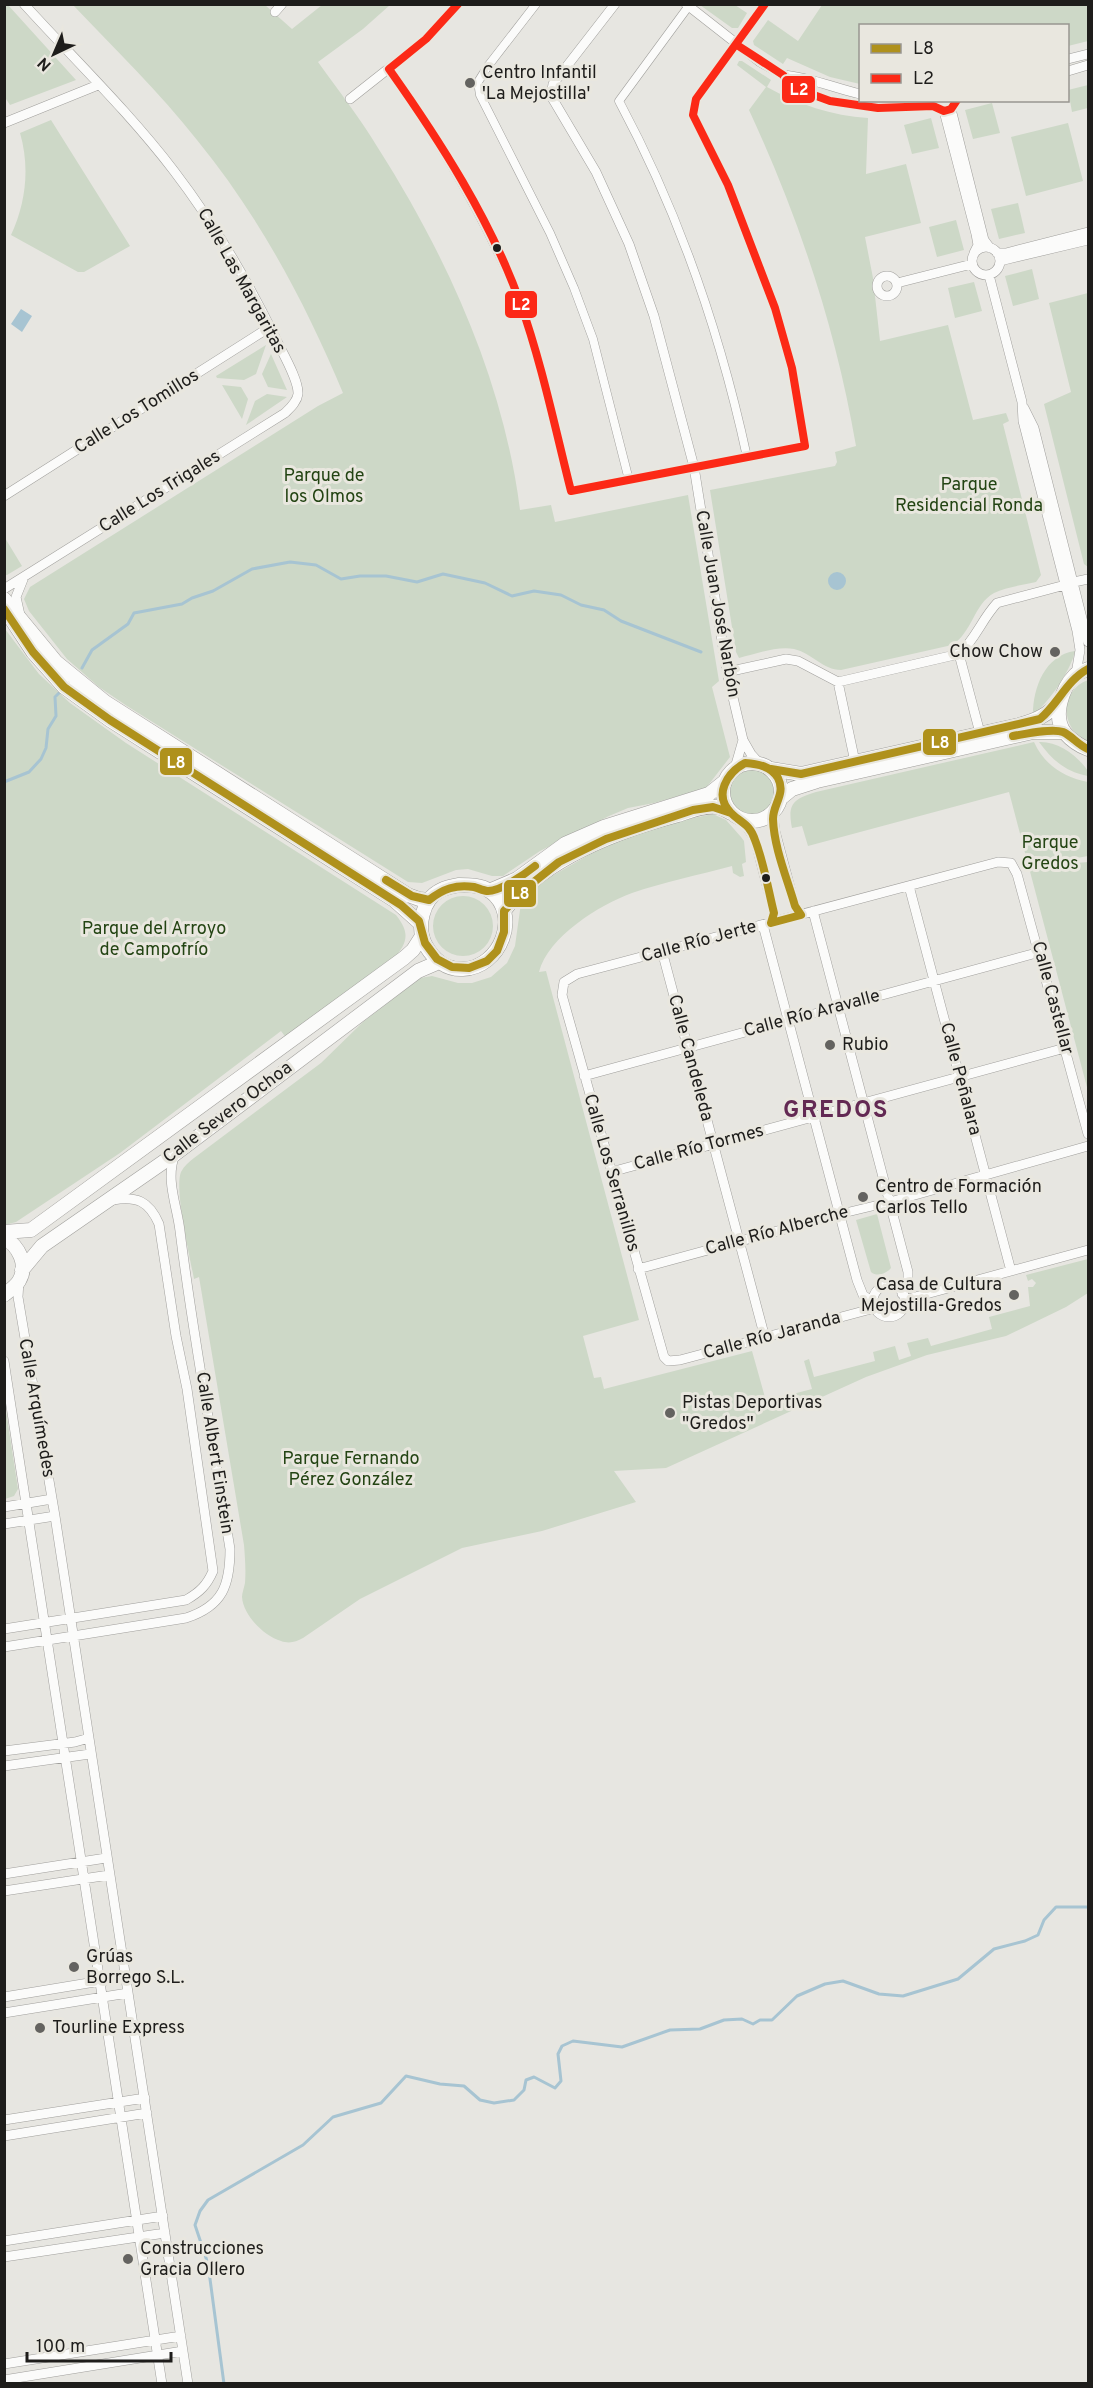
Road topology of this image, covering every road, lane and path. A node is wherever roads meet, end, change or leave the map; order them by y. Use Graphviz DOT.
graph roads {
  1 [pos="24,4"];
  2 [pos="458,4"];
  3 [pos="536,4"];
  4 [pos="615,4"];
  5 [pos="765,4"];
  6 [pos="687,5"];
  7 [pos="737,45"];
  8 [pos="1089,54"];
  9 [pos="1069,59"];
  10 [pos="1089,65"];
  11 [pos="389,69"];
  12 [pos="1069,71"];
  13 [pos="783,75"];
  14 [pos="98,85"];
  15 [pos="859,93"];
  16 [pos="350,99"];
  17 [pos="932,103"];
  18 [pos="951,107"];
  19 [pos="4,123"];
  20 [pos="1089,232"];
  21 [pos="1089,240"];
  22 [pos="974,253"];
  23 [pos="995,254"];
  24 [pos="972,264"];
  25 [pos="989,275"];
  26 [pos="897,283"];
  27 [pos="270,327"];
  28 [pos="294,404"];
  29 [pos="747,457"];
  30 [pos="694,467"];
  31 [pos="629,480"];
  32 [pos="4,496"];
  33 [pos="24,577"];
  34 [pos="1089,579"];
  35 [pos="9,583"];
  36 [pos="1069,584"];
  37 [pos="4,589"];
  38 [pos="4,599"];
  39 [pos="4,608"];
  40 [pos="13,618"];
  41 [pos="1089,642"];
  42 [pos="959,654"];
  43 [pos="727,672"];
  44 [pos="1082,672"];
  45 [pos="838,682"];
  46 [pos="1060,701"];
  47 [pos="1063,732"];
  48 [pos="980,733"];
  49 [pos="743,740"];
  50 [pos="1086,750"];
  51 [pos="855,762"];
  52 [pos="765,766"];
  53 [pos="735,768"];
  54 [pos="724,782"];
  55 [pos="781,798"];
  56 [pos="773,814"];
  57 [pos="737,817"];
  58 [pos="1011,863"];
  59 [pos="909,886"];
  60 [pos="489,891"];
  61 [pos="429,900"];
  62 [pos="504,911"];
  63 [pos="813,911"];
  64 [pos="801,915"];
  65 [pos="767,924"];
  66 [pos="421,930"];
  67 [pos="662,951"];
  68 [pos="1040,952"];
  69 [pos="440,962"];
  70 [pos="934,981"];
  71 [pos="564,982"];
  72 [pos="838,1007"];
  73 [pos="789,1020"];
  74 [pos="688,1048"];
  75 [pos="1065,1048"];
  76 [pos="584,1076"];
  77 [pos="959,1077"];
  78 [pos="864,1103"];
  79 [pos="814,1116"];
  80 [pos="1089,1134"];
  81 [pos="713,1144"];
  82 [pos="1089,1146"];
  83 [pos="175,1154"];
  84 [pos="611,1172"];
  85 [pos="985,1174"];
  86 [pos="107,1201"];
  87 [pos="890,1202"];
  88 [pos="840,1214"];
  89 [pos="4,1232"];
  90 [pos="4,1237"];
  91 [pos="739,1242"];
  92 [pos="1089,1250"];
  93 [pos="638,1269"];
  94 [pos="1011,1271"];
  95 [pos="21,1275"];
  96 [pos="4,1295"];
  97 [pos="903,1297"];
  98 [pos="874,1305"];
  99 [pos="765,1338"];
  100 [pos="4,1361"];
  101 [pos="669,1361"];
  102 [pos="52,1499"];
  103 [pos="26,1503"];
  104 [pos="4,1507"];
  105 [pos="55,1516"];
  106 [pos="29,1521"];
  107 [pos="4,1524"];
  108 [pos="70,1618"];
  109 [pos="44,1623"];
  110 [pos="4,1629"];
  111 [pos="72,1635"];
  112 [pos="46,1642"];
  113 [pos="4,1647"];
  114 [pos="89,1738"];
  115 [pos="62,1742"];
  116 [pos="4,1751"];
  117 [pos="90,1754"];
  118 [pos="64,1756"];
  119 [pos="4,1766"];
  120 [pos="106,1858"];
  121 [pos="83,1862"];
  122 [pos="4,1874"];
  123 [pos="109,1875"];
  124 [pos="85,1879"];
  125 [pos="4,1891"];
  126 [pos="125,1977"];
  127 [pos="100,1982"];
  128 [pos="128,1993"];
  129 [pos="102,1996"];
  130 [pos="4,1997"];
  131 [pos="4,2013"];
  132 [pos="145,2098"];
  133 [pos="118,2102"];
  134 [pos="147,2114"];
  135 [pos="120,2117"];
  136 [pos="4,2120"];
  137 [pos="4,2136"];
  138 [pos="163,2216"];
  139 [pos="138,2218"];
  140 [pos="165,2232"];
  141 [pos="139,2235"];
  142 [pos="4,2241"];
  143 [pos="4,2257"];
  144 [pos="180,2336"];
  145 [pos="155,2341"];
  146 [pos="183,2351"];
  147 [pos="158,2356"];
  148 [pos="4,2364"];
  149 [pos="4,2380"];
  150 [pos="162,2384"];
  151 [pos="188,2384"];
  1 -- 14 [label="street, Calle Las Margaritas"];
  2 -- 11 [label="street"];
  3 -- 31 [label="street"];
  4 -- 30 [label="street, Calle Juan José Narbón"];
  5 -- 7 [label="street"];
  6 -- 7 [label="street"];
  6 -- 29 [label="street"];
  7 -- 13 [label="street"];
  7 -- 29 [label="street"];
  8 -- 9 [label="street"];
  10 -- 12 [label="street"];
  11 -- 16 [label="street"];
  11 -- 31 [label="street"];
  13 -- 15 [label="street"];
  13 -- 17 [label="street"];
  14 -- 19 [label="street"];
  14 -- 27 [label="street, Calle Las Margaritas"];
  17 -- 18 [label="street"];
  18 -- 22 [label="street"];
  18 -- 23 [label="street"];
  20 -- 23 [label="street"];
  21 -- 23 [label="street"];
  22 -- 23 [label="street"];
  22 -- 24 [label="street"];
  23 -- 25 [label="street"];
  24 -- 25 [label="street"];
  24 -- 26 [label="street"];
  25 -- 36 [label="street"];
  27 -- 28 [label="street, Calle Las Margaritas"];
  27 -- 32 [label="street, Calle Los Tomillos"];
  28 -- 33 [label="street, Calle Los Trigales"];
  29 -- 30 [label="street"];
  30 -- 31 [label="street"];
  30 -- 43 [label="street, Calle Juan José Narbón"];
  33 -- 35 [label="street, Calle Los Trigales"];
  33 -- 40 [label="street"];
  34 -- 36 [label="street"];
  35 -- 37 [label="street, Calle Los Trigales"];
  36 -- 41 [label="street"];
  36 -- 42 [label="street"];
  36 -- 44 [label="street"];
  38 -- 40 [label="main road"];
  39 -- 40 [label="main road"];
  40 -- 61 [label="main road"];
  40 -- 66 [label="main road"];
  42 -- 45 [label="street"];
  42 -- 48 [label="street"];
  43 -- 45 [label="street"];
  43 -- 49 [label="street, Calle Juan José Narbón"];
  44 -- 46 [label="main road"];
  45 -- 51 [label="street"];
  46 -- 47 [label="main road"];
  46 -- 48 [label="main road"];
  47 -- 50 [label="main road"];
  47 -- 55 [label="main road"];
  48 -- 51 [label="main road"];
  49 -- 52 [label="street, Calle Juan José Narbón"];
  49 -- 53 [label="street, Calle Juan José Narbón"];
  51 -- 52 [label="main road"];
  52 -- 53 [label="main road"];
  52 -- 55 [label="main road"];
  53 -- 54 [label="main road"];
  54 -- 57 [label="main road"];
  54 -- 60 [label="main road"];
  55 -- 56 [label="main road"];
  56 -- 57 [label="main road"];
  56 -- 64 [label="street"];
  57 -- 62 [label="main road"];
  57 -- 65 [label="street"];
  58 -- 59 [label="street, Calle Río Jerte"];
  58 -- 68 [label="street, Calle Castellar"];
  59 -- 63 [label="street, Calle Río Jerte"];
  59 -- 70 [label="street, Calle Peñalara"];
  60 -- 61 [label="main road"];
  60 -- 62 [label="main road"];
  61 -- 66 [label="main road"];
  62 -- 69 [label="main road"];
  63 -- 64 [label="street, Calle Río Jerte"];
  63 -- 72 [label="street"];
  64 -- 65 [label="street, Calle Río Jerte"];
  65 -- 67 [label="street, Calle Río Jerte"];
  65 -- 73 [label="street"];
  66 -- 69 [label="main road"];
  66 -- 89 [label="main road, Calle Severo Ochoa"];
  67 -- 71 [label="street, Calle Río Jerte"];
  67 -- 74 [label="street, Calle Candeleda"];
  68 -- 70 [label="street, Calle Río Aravalle"];
  68 -- 75 [label="street, Calle Castellar"];
  69 -- 83 [label="main road, Calle Severo Ochoa"];
  70 -- 72 [label="street, Calle Río Aravalle"];
  70 -- 77 [label="street, Calle Peñalara"];
  71 -- 76 [label="street, Calle Los Serranillos"];
  72 -- 73 [label="street, Calle Río Aravalle"];
  72 -- 78 [label="street"];
  73 -- 74 [label="street, Calle Río Aravalle"];
  73 -- 79 [label="street"];
  74 -- 76 [label="street, Calle Río Aravalle"];
  74 -- 81 [label="street, Calle Candeleda"];
  75 -- 77 [label="street, Calle Río Tormes"];
  75 -- 80 [label="street, Calle Castellar"];
  76 -- 84 [label="street, Calle Los Serranillos"];
  77 -- 78 [label="street, Calle Río Tormes"];
  77 -- 85 [label="street, Calle Peñalara"];
  78 -- 79 [label="street, Calle Río Tormes"];
  78 -- 87 [label="street"];
  79 -- 81 [label="street, Calle Río Tormes"];
  79 -- 88 [label="street"];
  81 -- 84 [label="street, Calle Río Tormes"];
  81 -- 91 [label="street, Calle Candeleda"];
  82 -- 85 [label="street, Calle Río Alberche"];
  83 -- 86 [label="main road, Calle Severo Ochoa"];
  83 -- 111 [label="street, Calle Albert Einstein"];
  84 -- 93 [label="street, Calle Los Serranillos"];
  85 -- 87 [label="street, Calle Río Alberche"];
  85 -- 94 [label="street, Calle Peñalara"];
  86 -- 95 [label="main road, Calle Severo Ochoa"];
  86 -- 108 [label="street, Calle Albert Einstein"];
  87 -- 88 [label="street, Calle Río Alberche"];
  87 -- 97 [label="street"];
  88 -- 91 [label="street, Calle Río Alberche"];
  88 -- 98 [label="street"];
  90 -- 95 [label="main road"];
  91 -- 93 [label="street, Calle Río Alberche"];
  91 -- 99 [label="street, Calle Candeleda"];
  92 -- 94 [label="street"];
  93 -- 101 [label="street, Calle Los Serranillos"];
  94 -- 97 [label="street"];
  95 -- 96 [label="main road, Calle Severo Ochoa"];
  95 -- 102 [label="street, Calle Arquímedes"];
  97 -- 98 [label="street"];
  97 -- 98 [label="street"];
  98 -- 99 [label="street, Calle Río Jaranda"];
  99 -- 101 [label="street, Calle Río Jaranda"];
  100 -- 103 [label="street, Calle Arquímedes"];
  102 -- 103 [label="street, Calle Arquímedes"];
  102 -- 105 [label="street, Calle Arquímedes"];
  103 -- 104 [label="street"];
  103 -- 106 [label="street, Calle Arquímedes"];
  105 -- 106 [label="street"];
  105 -- 108 [label="street, Calle Arquímedes"];
  106 -- 107 [label="street"];
  106 -- 109 [label="street, Calle Arquímedes"];
  108 -- 109 [label="street"];
  108 -- 111 [label="street, Calle Arquímedes"];
  109 -- 110 [label="street"];
  109 -- 112 [label="street, Calle Arquímedes"];
  111 -- 112 [label="street"];
  111 -- 114 [label="street, Calle Arquímedes"];
  112 -- 113 [label="street"];
  112 -- 115 [label="street, Calle Arquímedes"];
  114 -- 115 [label="street"];
  114 -- 117 [label="street, Calle Arquímedes"];
  115 -- 116 [label="street"];
  115 -- 118 [label="street, Calle Arquímedes"];
  117 -- 118 [label="street"];
  117 -- 120 [label="street, Calle Arquímedes"];
  118 -- 119 [label="street"];
  118 -- 121 [label="street, Calle Arquímedes"];
  120 -- 121 [label="street"];
  120 -- 123 [label="street, Calle Arquímedes"];
  121 -- 122 [label="street"];
  121 -- 124 [label="street, Calle Arquímedes"];
  123 -- 124 [label="street"];
  123 -- 126 [label="street, Calle Arquímedes"];
  124 -- 125 [label="street"];
  124 -- 127 [label="street, Calle Arquímedes"];
  126 -- 127 [label="street"];
  126 -- 128 [label="street, Calle Arquímedes"];
  127 -- 129 [label="street, Calle Arquímedes"];
  127 -- 130 [label="street"];
  128 -- 129 [label="street"];
  128 -- 132 [label="street, Calle Arquímedes"];
  129 -- 131 [label="street"];
  129 -- 133 [label="street, Calle Arquímedes"];
  132 -- 133 [label="street"];
  132 -- 134 [label="street, Calle Arquímedes"];
  133 -- 135 [label="street, Calle Arquímedes"];
  133 -- 136 [label="street"];
  134 -- 135 [label="street"];
  134 -- 138 [label="street, Calle Arquímedes"];
  135 -- 137 [label="street"];
  135 -- 139 [label="street, Calle Arquímedes"];
  138 -- 139 [label="street"];
  138 -- 140 [label="street, Calle Arquímedes"];
  139 -- 141 [label="street, Calle Arquímedes"];
  139 -- 142 [label="street"];
  140 -- 141 [label="street"];
  140 -- 144 [label="street, Calle Arquímedes"];
  141 -- 143 [label="street"];
  141 -- 145 [label="street, Calle Arquímedes"];
  144 -- 145 [label="street"];
  144 -- 146 [label="street, Calle Arquímedes"];
  145 -- 147 [label="street, Calle Arquímedes"];
  145 -- 148 [label="street"];
  146 -- 147 [label="street"];
  146 -- 151 [label="street, Calle Arquímedes"];
  147 -- 149 [label="street"];
  147 -- 150 [label="street, Calle Arquímedes"];
}
